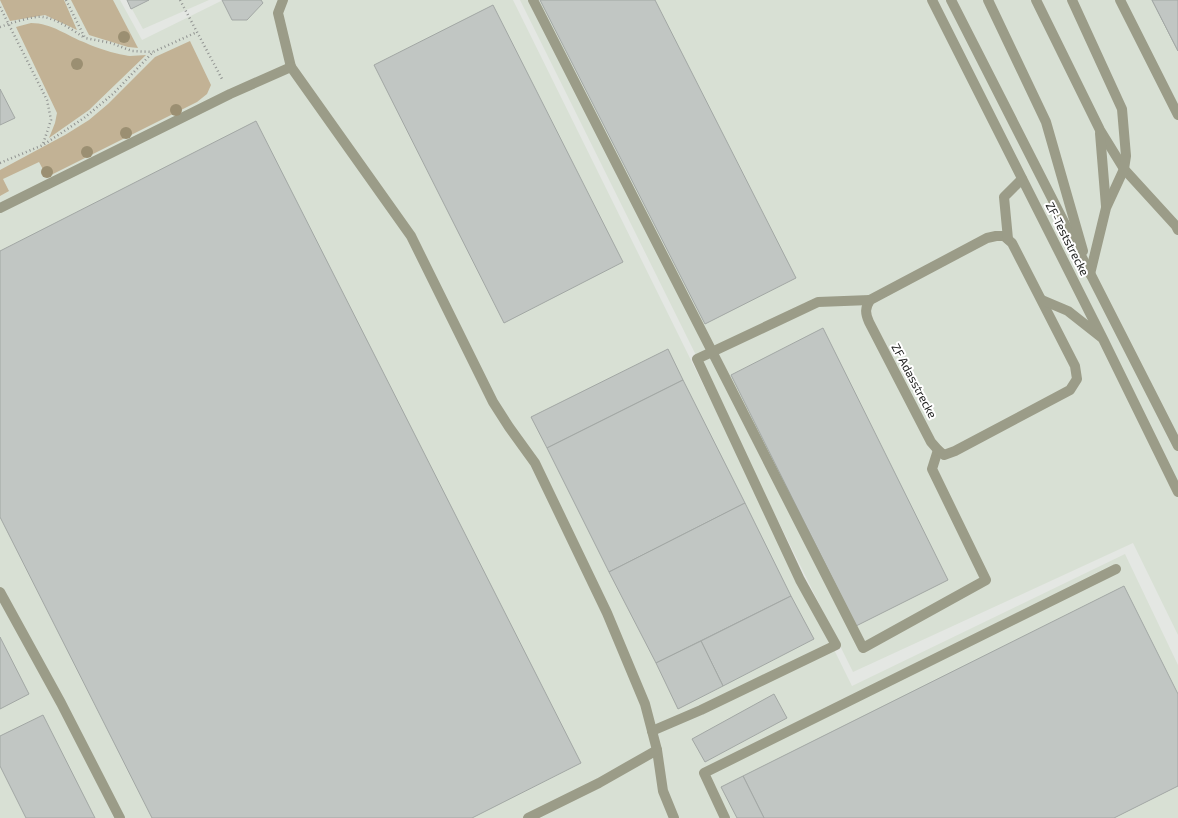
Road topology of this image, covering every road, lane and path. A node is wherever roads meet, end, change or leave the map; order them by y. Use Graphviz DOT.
graph roads {
  1 [pos="66,0"];
  2 [pos="180,0"];
  3 [pos="283,0"];
  4 [pos="533,0"];
  5 [pos="932,0"];
  6 [pos="951,0"];
  7 [pos="988,0"];
  8 [pos="1036,0"];
  9 [pos="1072,0"];
  10 [pos="1120,0"];
  11 [pos="0,7"];
  12 [pos="8,23"];
  13 [pos="0,27"];
  14 [pos="197,32"];
  15 [pos="85,38"];
  16 [pos="153,52"];
  17 [pos="291,66"];
  18 [pos="230,94"];
  19 [pos="1178,115"];
  20 [pos="1100,130"];
  21 [pos="42,145"];
  22 [pos="0,163"];
  23 [pos="1124,169"];
  24 [pos="1022,179"];
  25 [pos="0,208"];
  26 [pos="1106,208"];
  27 [pos="1178,230"];
  28 [pos="1008,239"];
  29 [pos="1090,274"];
  30 [pos="870,300"];
  31 [pos="1042,300"];
  32 [pos="1103,339"];
  33 [pos="712,352"];
  34 [pos="1178,446"];
  35 [pos="938,450"];
  36 [pos="1178,492"];
  37 [pos="1116,569"];
  38 [pos="0,592"];
  39 [pos="652,731"];
  40 [pos="657,750"];
  41 [pos="120,818"];
  42 [pos="528,818"];
  43 [pos="674,818"];
  44 [pos="726,818"];
  1 -- 15 [label="path"];
  2 -- 14 [label="path"];
  3 -- 17 [label="lane"];
  4 -- 33 [label="lane"];
  5 -- 24 [label="lane, ZF-Teststrecke"];
  6 -- 29 [label="lane, ZF-Teststrecke"];
  7 -- 29 [label="lane"];
  8 -- 20 [label="lane"];
  9 -- 23 [label="lane"];
  10 -- 19 [label="lane"];
  11 -- 12 [label="path"];
  12 -- 13 [label="path"];
  12 -- 15 [label="path"];
  12 -- 21 [label="path"];
  14 -- 16 [label="path"];
  14 -- 18 [label="path"];
  15 -- 16 [label="path"];
  16 -- 21 [label="path"];
  17 -- 18 [label="lane"];
  17 -- 39 [label="lane"];
  18 -- 25 [label="lane"];
  20 -- 23 [label="lane"];
  20 -- 26 [label="lane"];
  21 -- 22 [label="path"];
  23 -- 26 [label="lane"];
  23 -- 27 [label="lane"];
  24 -- 28 [label="lane"];
  24 -- 32 [label="lane, ZF-Teststrecke"];
  26 -- 29 [label="lane"];
  28 -- 30 [label="lane"];
  28 -- 31 [label="lane"];
  29 -- 34 [label="lane, ZF-Teststrecke"];
  30 -- 33 [label="lane"];
  30 -- 35 [label="lane, ZF Adasstrecke"];
  31 -- 32 [label="lane"];
  31 -- 35 [label="lane"];
  32 -- 36 [label="lane, ZF-Teststrecke"];
  33 -- 35 [label="lane"];
  33 -- 39 [label="lane"];
  37 -- 44 [label="lane"];
  38 -- 41 [label="lane"];
  39 -- 40 [label="lane"];
  40 -- 42 [label="lane"];
  40 -- 43 [label="lane"];
}
